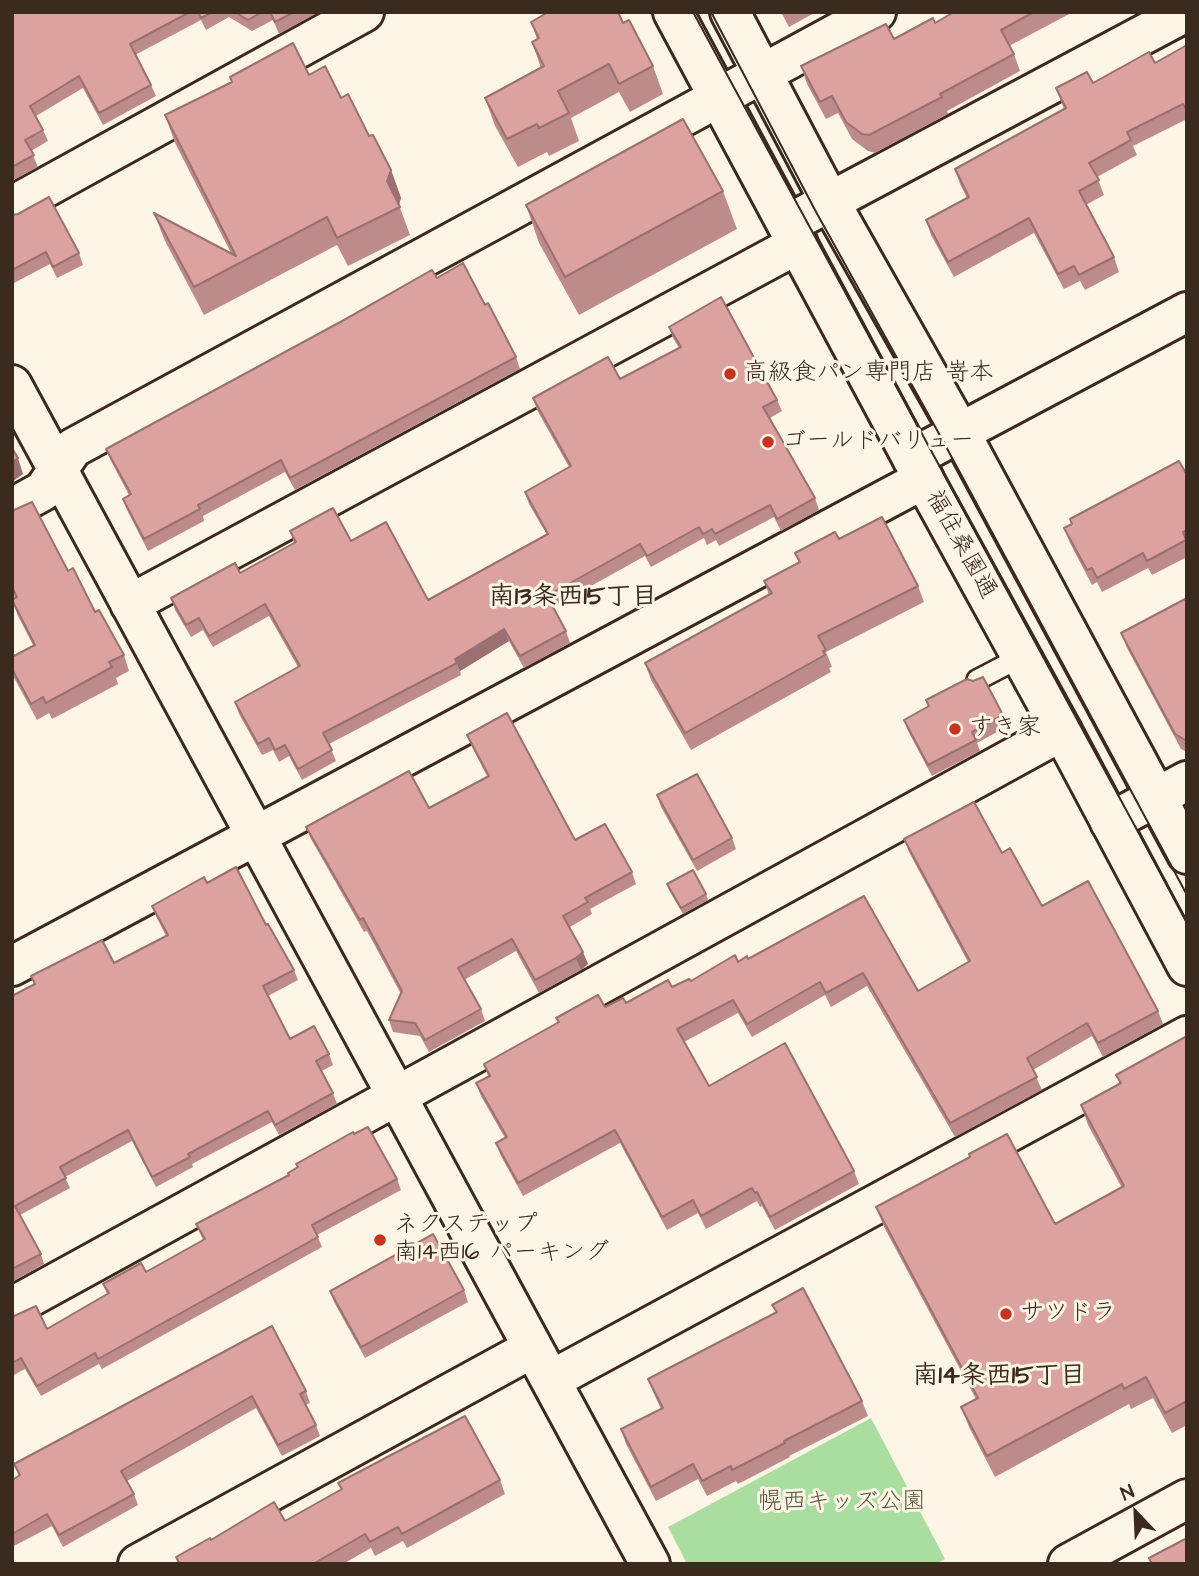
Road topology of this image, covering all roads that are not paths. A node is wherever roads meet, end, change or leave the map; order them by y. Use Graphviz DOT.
graph roads {
  1 [pos="364,12"];
  2 [pos="673,12"];
  3 [pos="730,12"];
  4 [pos="876,12"];
  5 [pos="1186,12"];
  6 [pos="764,74"];
  7 [pos="720,98"];
  8 [pos="830,202"];
  9 [pos="12,206"];
  10 [pos="793,234"];
  11 [pos="1187,312"];
  12 [pos="12,386"];
  13 [pos="960,432"];
  14 [pos="918,469"];
  15 [pos="59,470"];
  16 [pos="12,508"];
  17 [pos="130,604"];
  18 [pos="1021,657"];
  19 [pos="978,680"];
  20 [pos="1062,731"];
  21 [pos="1171,789"];
  22 [pos="1110,822"];
  23 [pos="256,835"];
  24 [pos="1187,854"];
  25 [pos="12,966"];
  26 [pos="1187,967"];
  27 [pos="1187,1036"];
  28 [pos="397,1096"];
  29 [pos="12,1307"];
  30 [pos="542,1364"];
  31 [pos="1187,1499"];
  32 [pos="138,1564"];
  33 [pos="650,1564"];
  34 [pos="1068,1564"];
  1 -- 9 [label="street"];
  2 -- 7 [label="street, 福住桑園通"];
  3 -- 6 [label="street"];
  4 -- 6 [label="street"];
  5 -- 8 [label="street"];
  6 -- 7 [label="street"];
  6 -- 8 [label="street"];
  7 -- 10 [label="street, 福住桑園通"];
  7 -- 15 [label="street"];
  8 -- 10 [label="street"];
  8 -- 13 [label="street"];
  10 -- 14 [label="street, 福住桑園通"];
  10 -- 17 [label="street"];
  11 -- 13 [label="street"];
  12 -- 15 [label="street"];
  13 -- 14 [label="street"];
  13 -- 21 [label="street"];
  14 -- 18 [label="street, 福住桑園通"];
  14 -- 23 [label="street"];
  15 -- 16 [label="street"];
  15 -- 17 [label="street"];
  17 -- 23 [label="street"];
  18 -- 19 [label="lane"];
  18 -- 20 [label="street, 福住桑園通"];
  20 -- 22 [label="street, 福住桑園通"];
  20 -- 28 [label="street"];
  21 -- 22 [label="street"];
  21 -- 24 [label="street"];
  22 -- 26 [label="street, 福住桑園通"];
  23 -- 25 [label="street"];
  23 -- 28 [label="street"];
  27 -- 30 [label="street"];
  28 -- 29 [label="street"];
  28 -- 30 [label="street"];
  30 -- 32 [label="street"];
  30 -- 33 [label="street"];
  31 -- 34 [label="street"];
}
